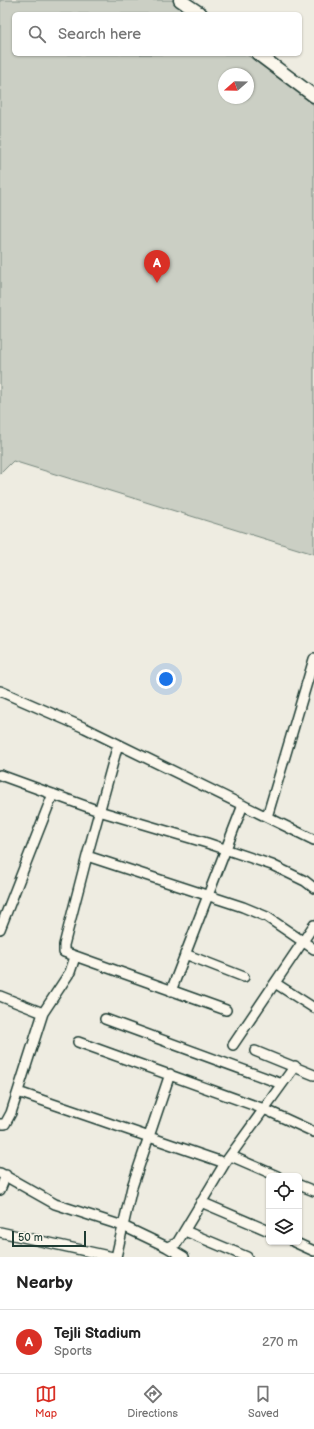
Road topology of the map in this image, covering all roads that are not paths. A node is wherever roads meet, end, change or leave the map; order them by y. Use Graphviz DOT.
graph roads {
  1 [pos="180,0"];
  2 [pos="197,12"];
  3 [pos="261,56"];
  4 [pos="314,96"];
  5 [pos="314,659"];
  6 [pos="0,690"];
  7 [pos="118,744"];
  8 [pos="0,775"];
  9 [pos="53,794"];
  10 [pos="243,805"];
  11 [pos="99,811"];
  12 [pos="266,817"];
  13 [pos="314,840"];
  14 [pos="226,849"];
  15 [pos="87,856"];
  16 [pos="314,888"];
  17 [pos="208,895"];
  18 [pos="314,925"];
  19 [pos="0,930"];
  20 [pos="303,942"];
  21 [pos="314,949"];
  22 [pos="185,954"];
  23 [pos="75,957"];
  24 [pos="244,977"];
  25 [pos="275,983"];
  26 [pos="171,991"];
  27 [pos="0,996"];
  28 [pos="314,1008"];
  29 [pos="226,1010"];
  30 [pos="43,1013"];
  31 [pos="105,1019"];
  32 [pos="78,1042"];
  33 [pos="233,1044"];
  34 [pos="255,1051"];
  35 [pos="295,1066"];
  36 [pos="170,1074"];
  37 [pos="314,1075"];
  38 [pos="282,1084"];
  39 [pos="18,1092"];
  40 [pos="264,1109"];
  41 [pos="0,1124"];
  42 [pos="314,1132"];
  43 [pos="149,1137"];
  44 [pos="228,1160"];
  45 [pos="269,1173"];
  46 [pos="3,1174"];
  47 [pos="302,1186"];
  48 [pos="0,1190"];
  49 [pos="314,1192"];
  50 [pos="201,1202"];
  51 [pos="123,1226"];
  52 [pos="266,1230"];
  53 [pos="184,1231"];
  54 [pos="0,1232"];
  55 [pos="301,1245"];
  56 [pos="167,1248"];
  57 [pos="314,1251"];
  58 [pos="114,1257"];
  59 [pos="184,1257"];
  60 [pos="246,1257"];
  1 -- 2 [label="street"];
  3 -- 4 [label="street"];
  5 -- 12 [label="street"];
  6 -- 7 [label="street"];
  7 -- 10 [label="street"];
  7 -- 11 [label="street"];
  8 -- 9 [label="street"];
  9 -- 11 [label="street"];
  9 -- 19 [label="street"];
  10 -- 12 [label="street"];
  10 -- 14 [label="street"];
  11 -- 14 [label="street"];
  11 -- 15 [label="street"];
  12 -- 13 [label="street"];
  14 -- 16 [label="street"];
  14 -- 17 [label="street"];
  15 -- 17 [label="street"];
  15 -- 23 [label="street"];
  17 -- 20 [label="street"];
  17 -- 22 [label="street"];
  18 -- 20 [label="street"];
  20 -- 21 [label="street"];
  20 -- 25 [label="street"];
  22 -- 24 [label="street"];
  22 -- 26 [label="street"];
  23 -- 26 [label="street"];
  23 -- 30 [label="street"];
  25 -- 28 [label="street"];
  25 -- 33 [label="street"];
  26 -- 29 [label="street"];
  27 -- 30 [label="street"];
  30 -- 39 [label="street"];
  31 -- 38 [label="street"];
  32 -- 36 [label="street"];
  34 -- 35 [label="street"];
  35 -- 37 [label="street"];
  35 -- 38 [label="street"];
  36 -- 40 [label="street"];
  36 -- 43 [label="street"];
  38 -- 40 [label="street"];
  39 -- 41 [label="street"];
  39 -- 43 [label="street"];
  40 -- 42 [label="street"];
  40 -- 44 [label="street"];
  43 -- 44 [label="street"];
  43 -- 51 [label="street"];
  44 -- 45 [label="street"];
  44 -- 50 [label="street"];
  46 -- 48 [label="street"];
  46 -- 51 [label="street"];
  47 -- 49 [label="street"];
  50 -- 52 [label="street"];
  50 -- 53 [label="street"];
  51 -- 56 [label="street"];
  51 -- 58 [label="street"];
  53 -- 56 [label="street"];
  53 -- 60 [label="street"];
  54 -- 58 [label="street"];
  55 -- 57 [label="street"];
  56 -- 59 [label="street"];
}
